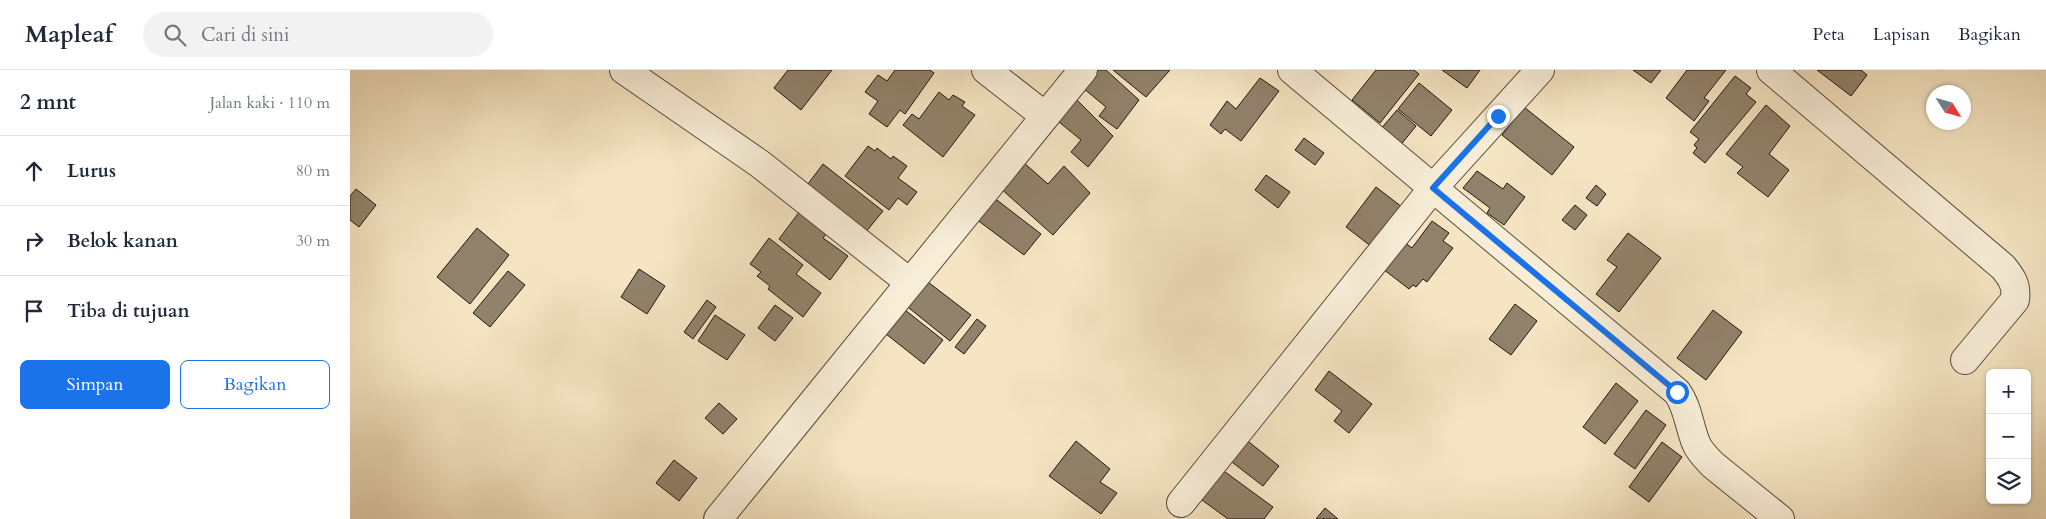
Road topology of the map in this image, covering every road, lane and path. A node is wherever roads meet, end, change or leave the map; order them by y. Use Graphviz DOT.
graph roads {
  1 [pos="624,70"];
  2 [pos="986,70"];
  3 [pos="1083,70"];
  4 [pos="1292,70"];
  5 [pos="1540,70"];
  6 [pos="1771,70"];
  7 [pos="1045,116"];
  8 [pos="1433,188"];
  9 [pos="909,282"];
  10 [pos="1965,360"];
  11 [pos="1181,503"];
  12 [pos="718,519"];
  13 [pos="1780,519"];
  1 -- 9 [label="street"];
  2 -- 7 [label="street"];
  3 -- 7 [label="street"];
  4 -- 8 [label="street"];
  5 -- 8 [label="street"];
  6 -- 10 [label="street"];
  7 -- 9 [label="street"];
  8 -- 11 [label="street"];
  8 -- 13 [label="street"];
  9 -- 12 [label="street"];
}
